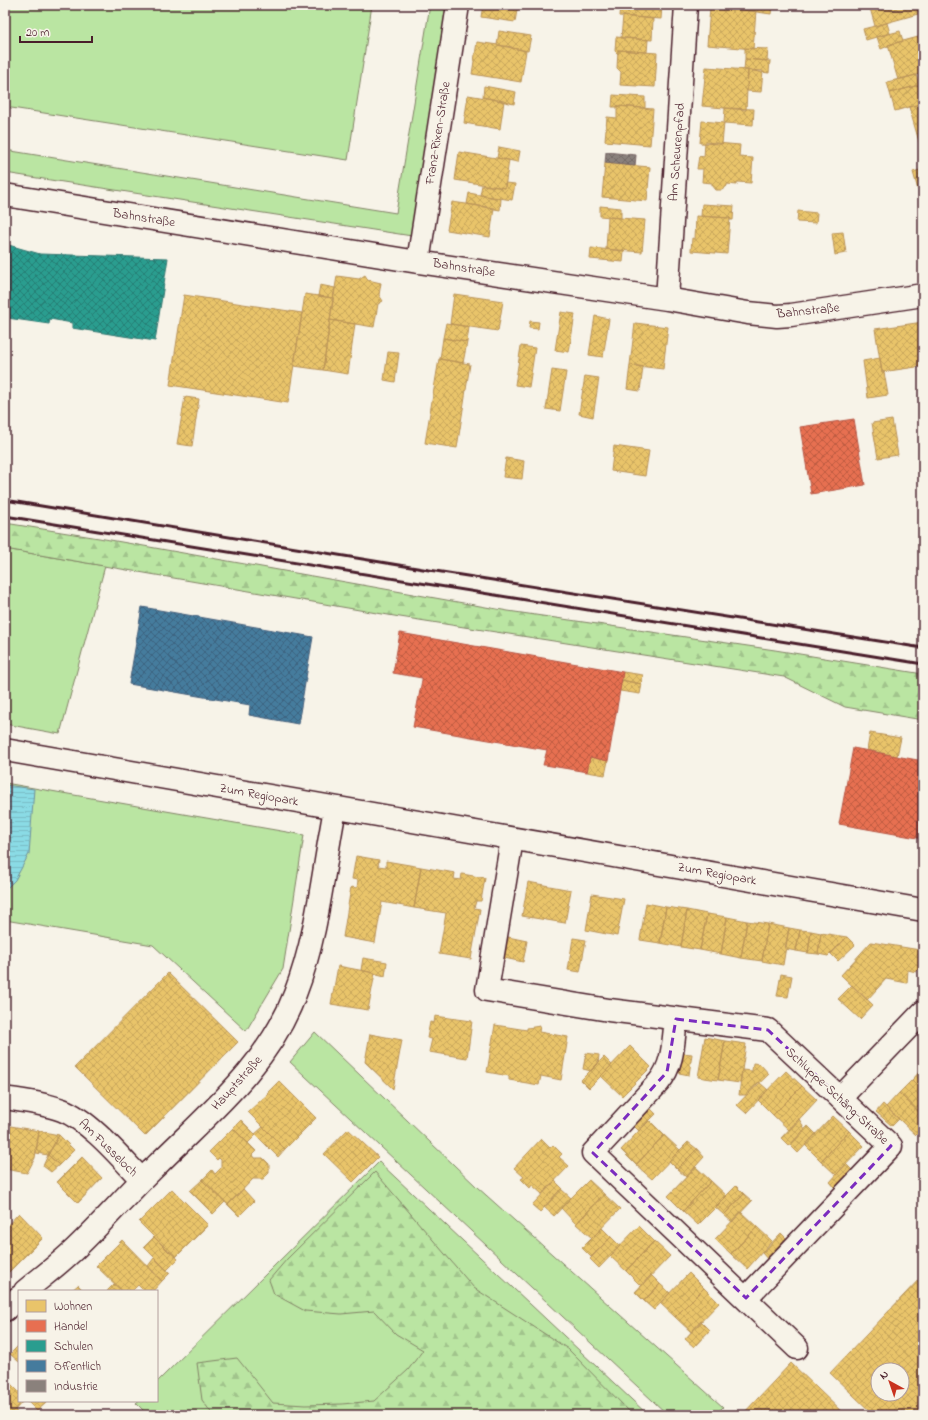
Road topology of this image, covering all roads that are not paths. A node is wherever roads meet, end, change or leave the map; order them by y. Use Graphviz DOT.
graph roads {
  1 [pos="458,5"];
  2 [pos="686,5"];
  3 [pos="5,195"];
  4 [pos="418,262"];
  5 [pos="923,295"];
  6 [pos="667,299"];
  7 [pos="5,750"];
  8 [pos="335,809"];
  9 [pos="512,839"];
  10 [pos="923,910"];
  11 [pos="923,1012"];
  12 [pos="676,1019"];
  13 [pos="5,1098"];
  14 [pos="840,1098"];
  15 [pos="142,1180"];
  16 [pos="26,1290"];
  17 [pos="18,1297"];
  18 [pos="746,1298"];
  19 [pos="5,1310"];
  20 [pos="797,1348"];
  1 -- 4 [label="street, Franz-Rixen-Straße"];
  2 -- 6 [label="street, Am Scheurenpfad"];
  3 -- 4 [label="street, Bahnstraße"];
  4 -- 6 [label="street, Bahnstraße"];
  5 -- 6 [label="street, Bahnstraße"];
  7 -- 8 [label="street, Zum Regiopark"];
  8 -- 9 [label="street, Zum Regiopark"];
  8 -- 15 [label="street, Hauptstraße"];
  9 -- 10 [label="street, Zum Regiopark"];
  9 -- 12 [label="street, Schluppe-Schäng-Straße"];
  11 -- 14 [label="street"];
  12 -- 14 [label="street, Schluppe-Schäng-Straße"];
  12 -- 18 [label="street"];
  13 -- 15 [label="street, Am Fusseloch"];
  14 -- 18 [label="street, Schluppe-Schäng-Straße"];
  15 -- 16 [label="street, Hauptstraße"];
  17 -- 19 [label="street"];
  18 -- 20 [label="street"];
}
